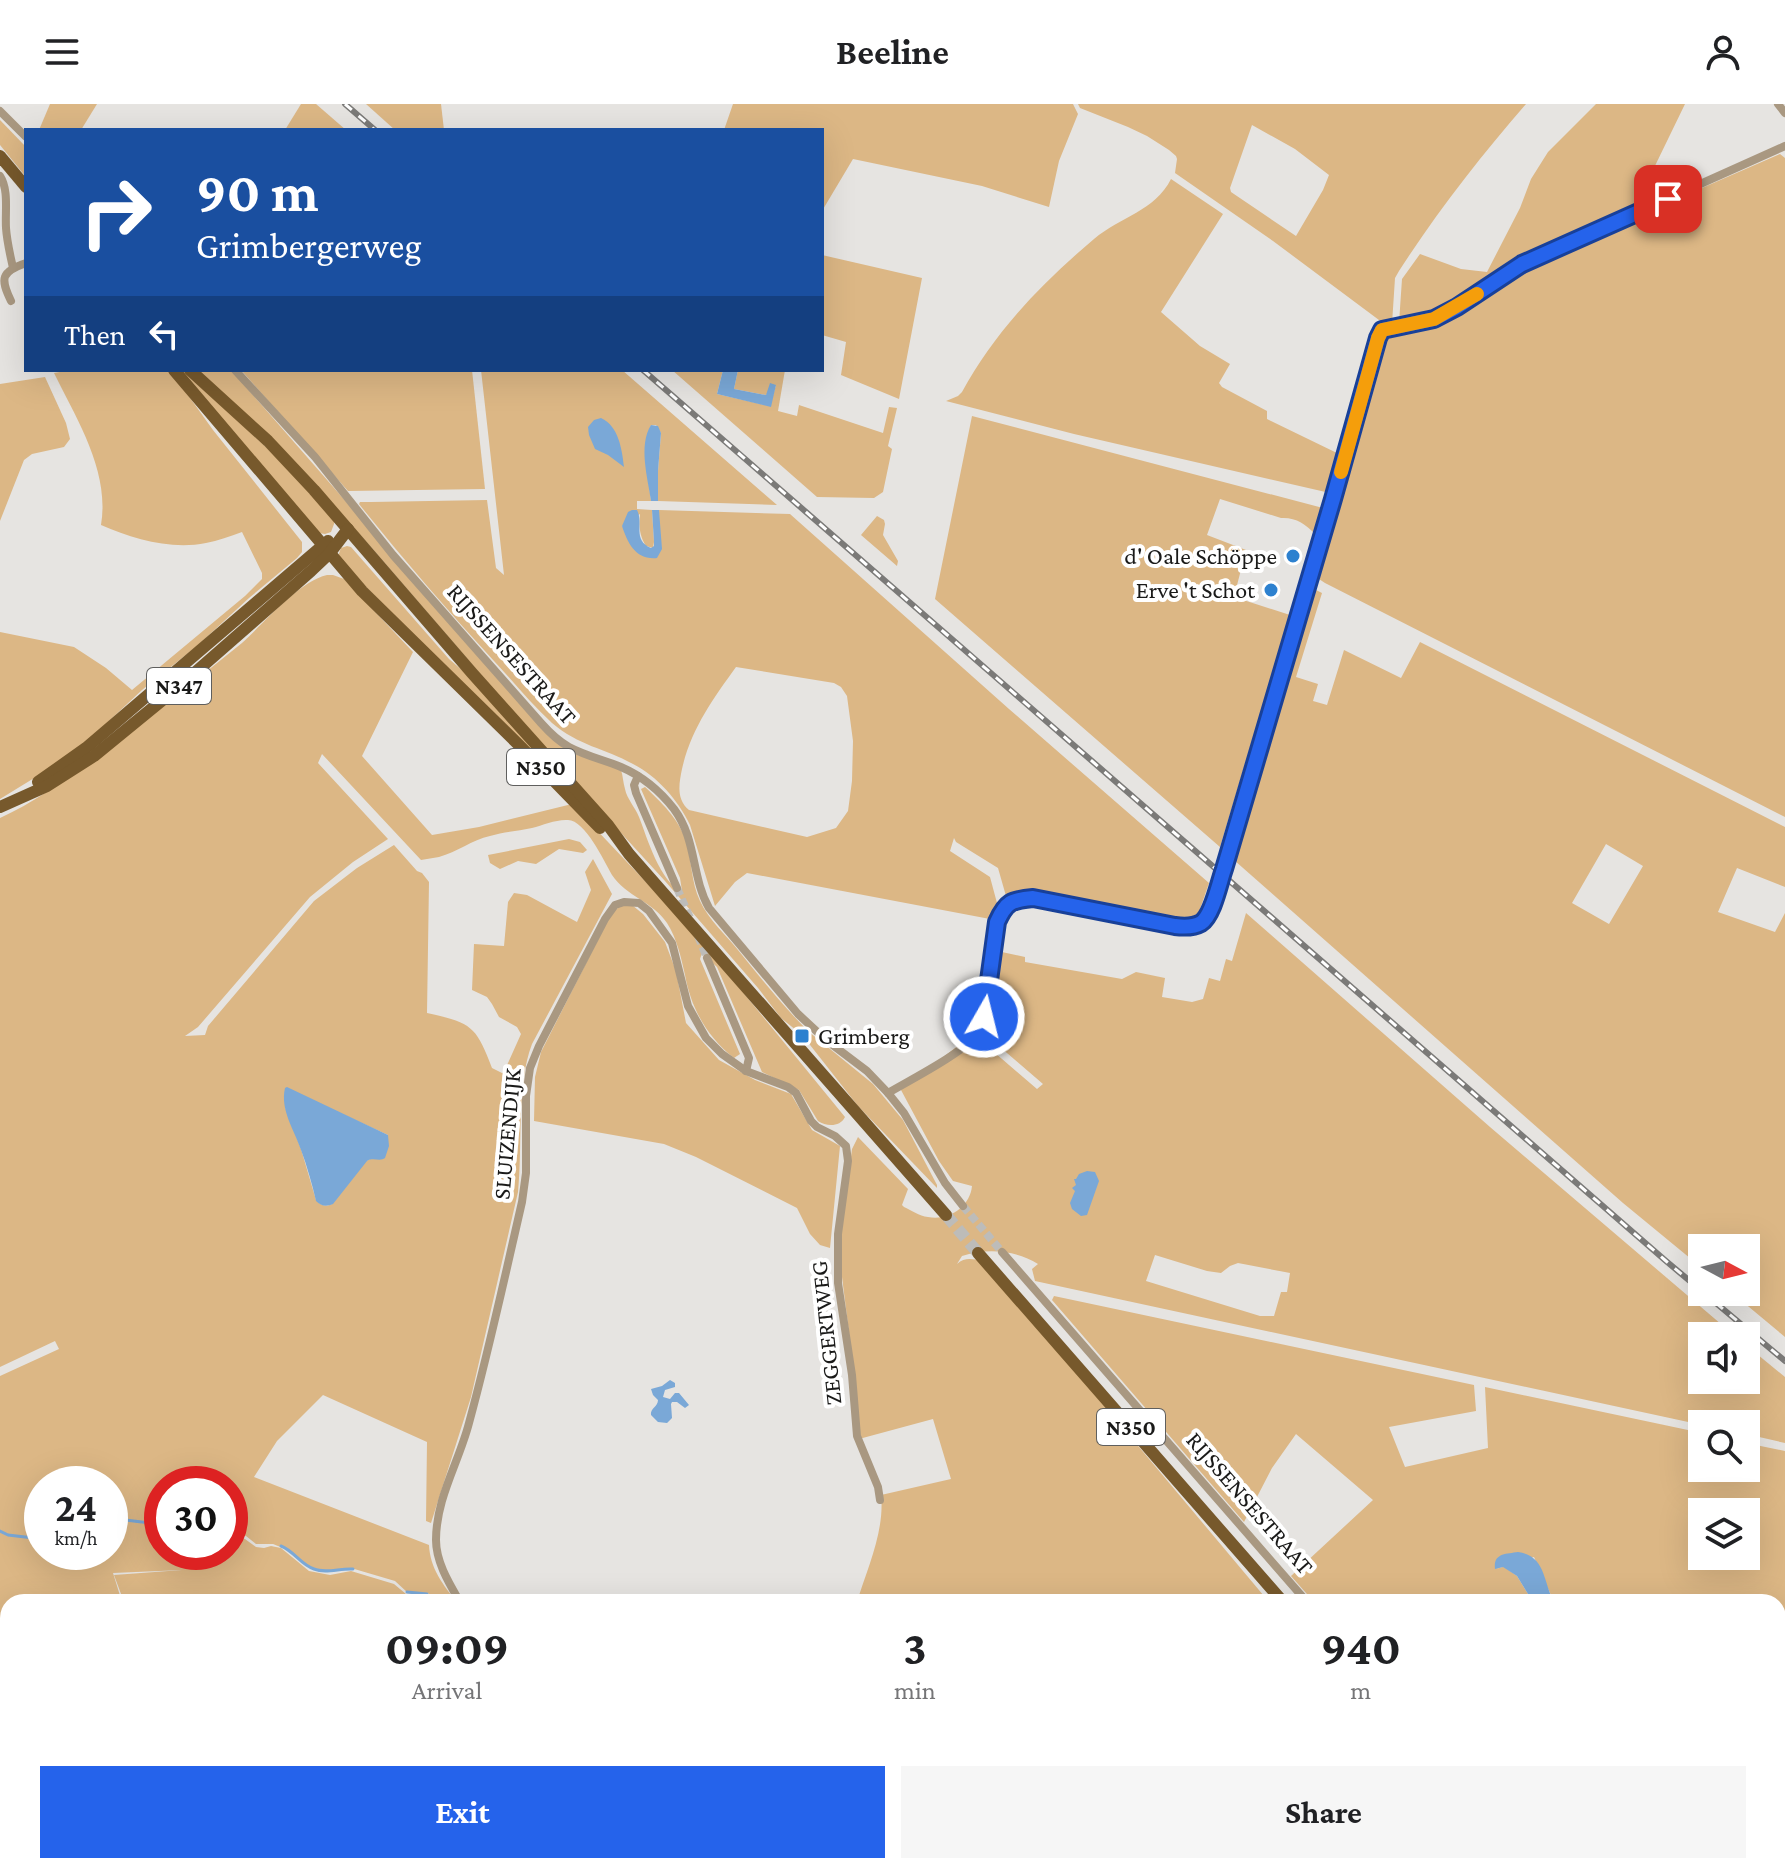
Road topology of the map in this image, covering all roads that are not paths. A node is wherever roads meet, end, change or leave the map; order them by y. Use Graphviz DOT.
graph roads {
  1 [pos="1778,104"];
  2 [pos="0,111"];
  3 [pos="1785,113"];
  4 [pos="24,135"];
  5 [pos="1785,146"];
  6 [pos="0,156"];
  7 [pos="0,176"];
  8 [pos="24,185"];
  9 [pos="24,264"];
  10 [pos="13,268"];
  11 [pos="11,301"];
  12 [pos="176,372"];
  13 [pos="192,372"];
  14 [pos="237,372"];
  15 [pos="348,529"];
  16 [pos="325,549"];
  17 [pos="638,776"];
  18 [pos="0,807"];
  19 [pos="629,854"];
  20 [pos="677,888"];
  21 [pos="707,958"];
  22 [pos="746,1071"];
  23 [pos="888,1093"];
  24 [pos="963,1206"];
  25 [pos="946,1215"];
  26 [pos="1002,1252"];
  27 [pos="978,1253"];
  28 [pos="880,1500"];
  29 [pos="456,1594"];
  30 [pos="1276,1594"];
  31 [pos="1300,1594"];
  1 -- 3 [label="street"];
  2 -- 4 [label="street"];
  5 -- 23 [label="street"];
  6 -- 8 [label="main road"];
  7 -- 10 [label="street"];
  9 -- 10 [label="street"];
  10 -- 11 [label="street"];
  12 -- 16 [label="main road, RIJSSENSESTRAAT"];
  13 -- 15 [label="main road, RIJSSENSESTRAAT"];
  14 -- 17 [label="street, RIJSSENSESTRAAT"];
  15 -- 16 [label="main road, N347"];
  15 -- 19 [label="main road, RIJSSENSESTRAAT / N350"];
  16 -- 18 [label="main road, N347"];
  16 -- 19 [label="main road, RIJSSENSESTRAAT / N350"];
  17 -- 20 [label="street"];
  17 -- 23 [label="street, RIJSSENSESTRAAT"];
  19 -- 25 [label="main road, RIJSSENSESTRAAT / N350"];
  21 -- 22 [label="street"];
  22 -- 28 [label="street, ZEGGERTWEG"];
  22 -- 29 [label="street, SLUIZENDIJK"];
  23 -- 24 [label="street, RIJSSENSESTRAAT"];
  26 -- 31 [label="street, RIJSSENSESTRAAT"];
  27 -- 30 [label="main road, RIJSSENSESTRAAT / N350"];
}
